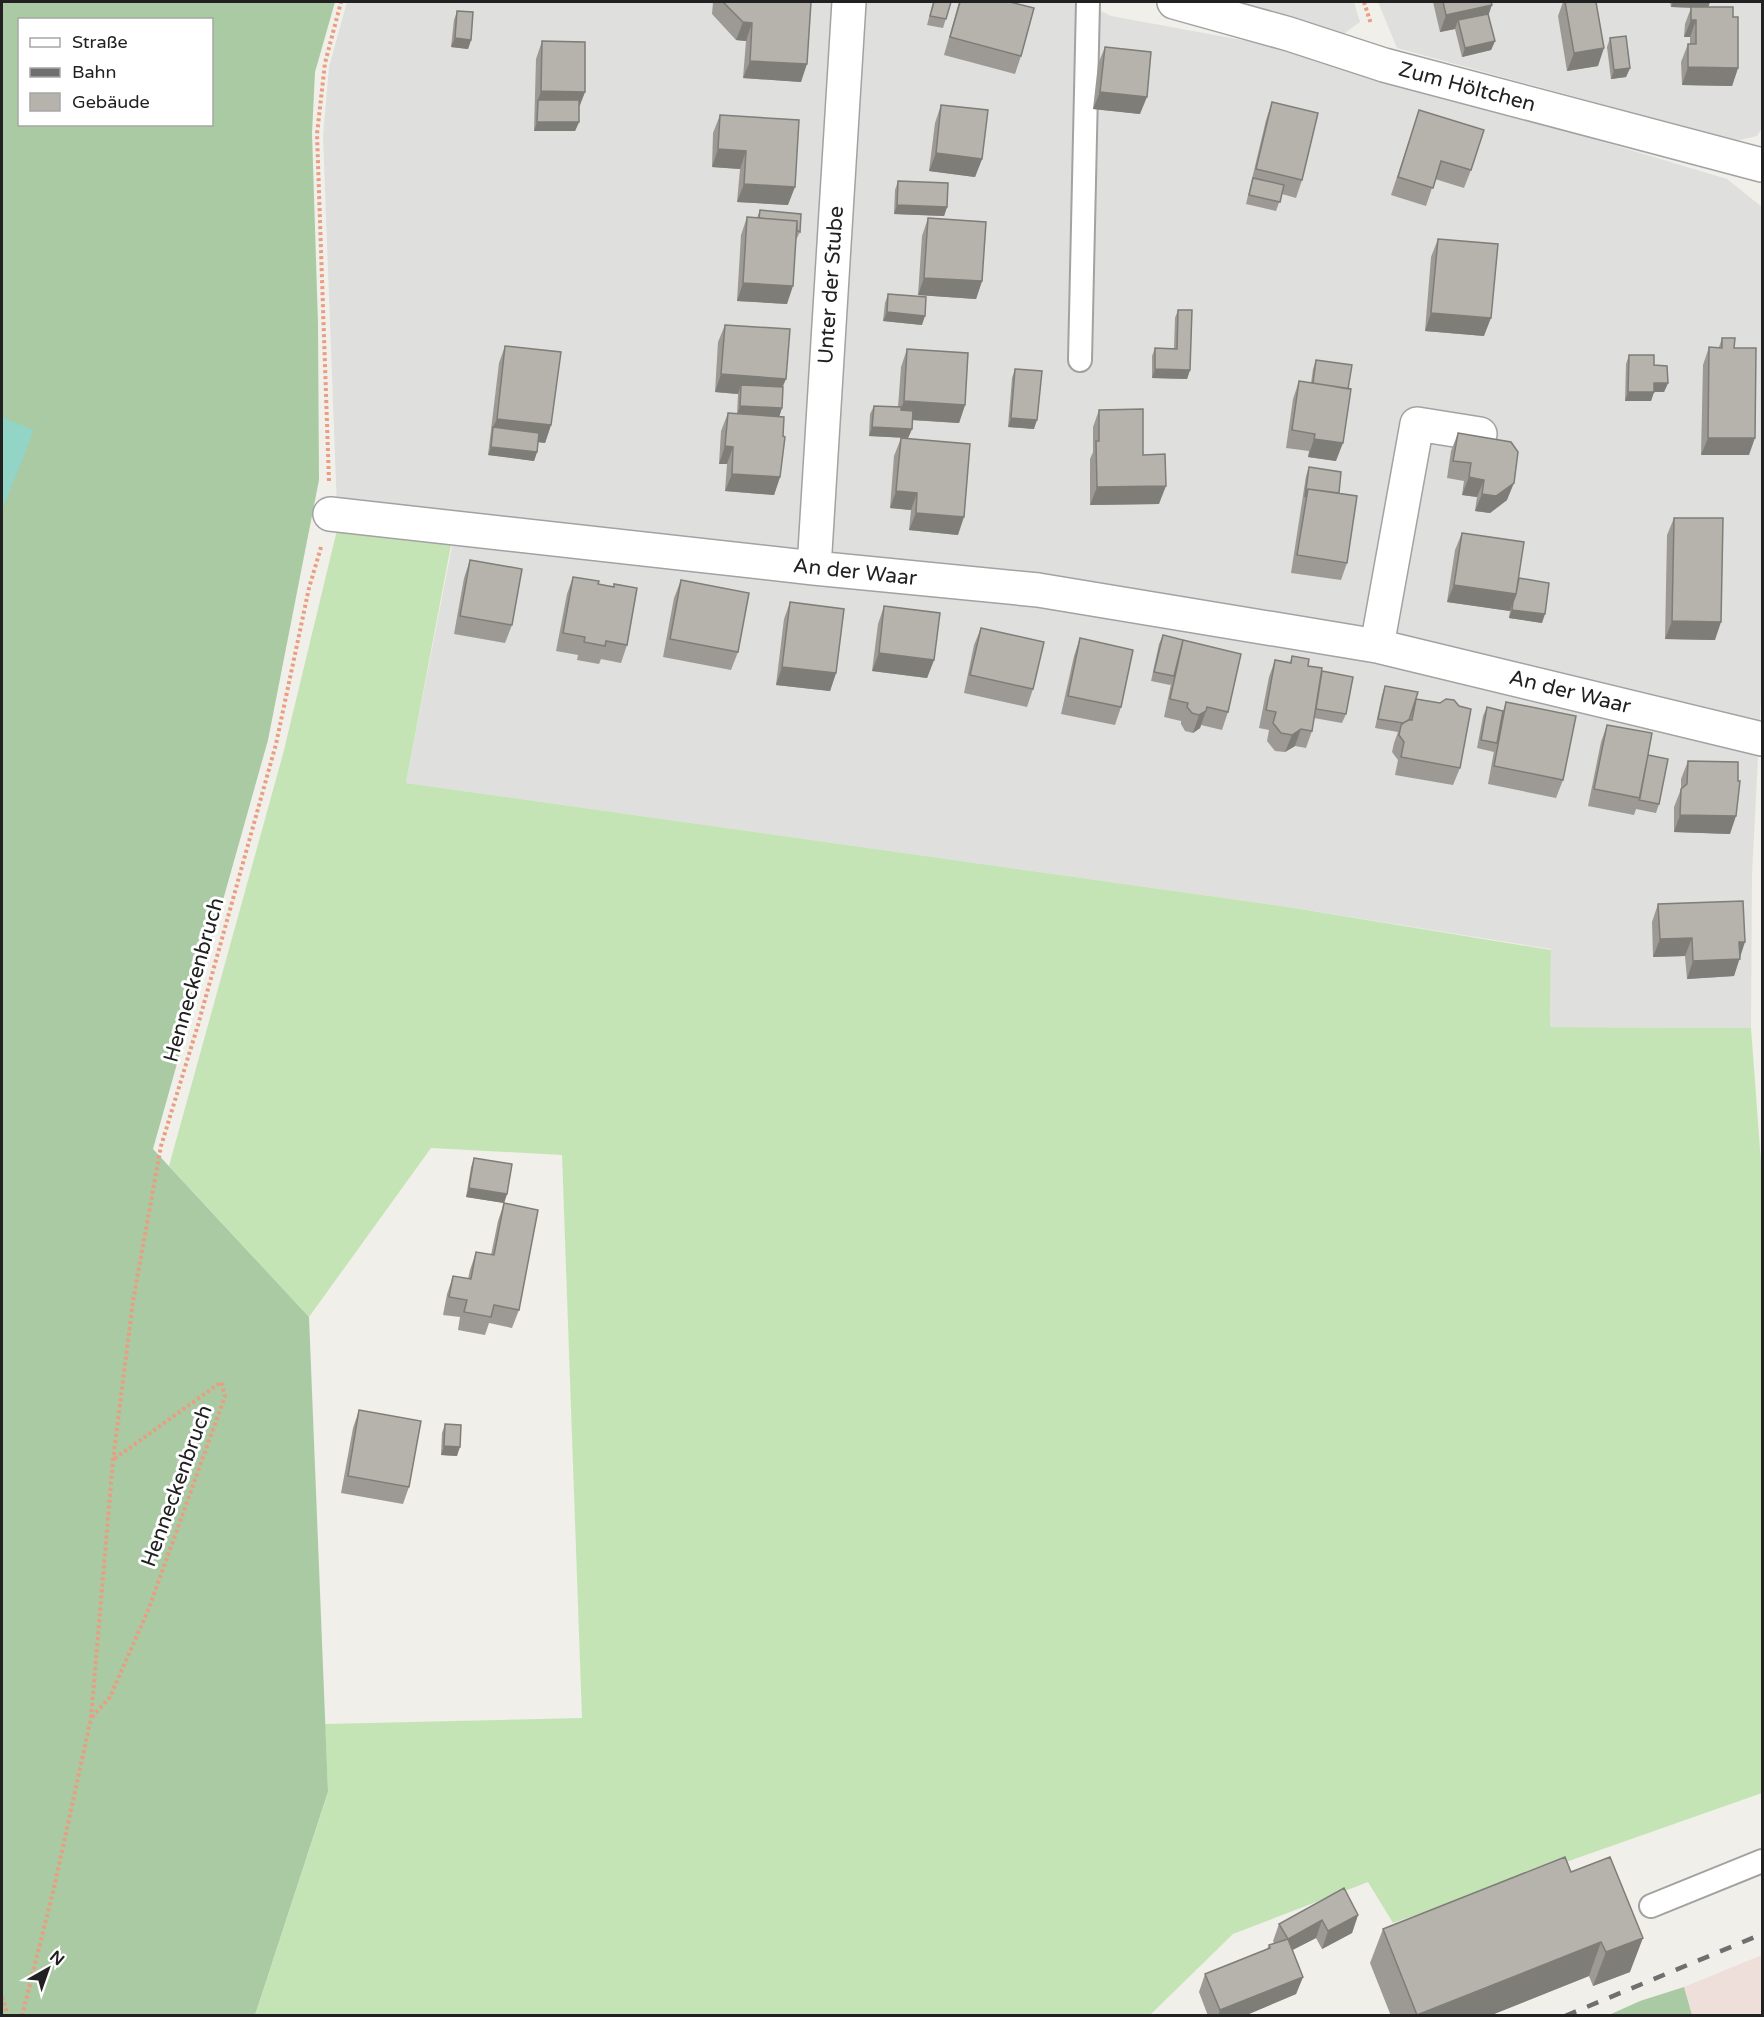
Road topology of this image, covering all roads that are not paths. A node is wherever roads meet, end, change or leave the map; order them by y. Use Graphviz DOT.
graph roads {
  1 [pos="849,2"];
  2 [pos="1088,2"];
  3 [pos="1174,2"];
  4 [pos="1762,165"];
  5 [pos="1080,360"];
  6 [pos="1480,434"];
  7 [pos="330,514"];
  8 [pos="814,568"];
  9 [pos="1377,646"];
  10 [pos="1762,739"];
  11 [pos="1762,1861"];
  12 [pos="1651,1906"];
  1 -- 8 [label="street, Unter der Stube"];
  2 -- 5 [label="lane"];
  3 -- 4 [label="street, Zum Höltchen"];
  6 -- 9 [label="street"];
  7 -- 8 [label="street, An der Waar"];
  8 -- 9 [label="street, An der Waar"];
  9 -- 10 [label="street, An der Waar"];
  11 -- 12 [label="lane"];
}
